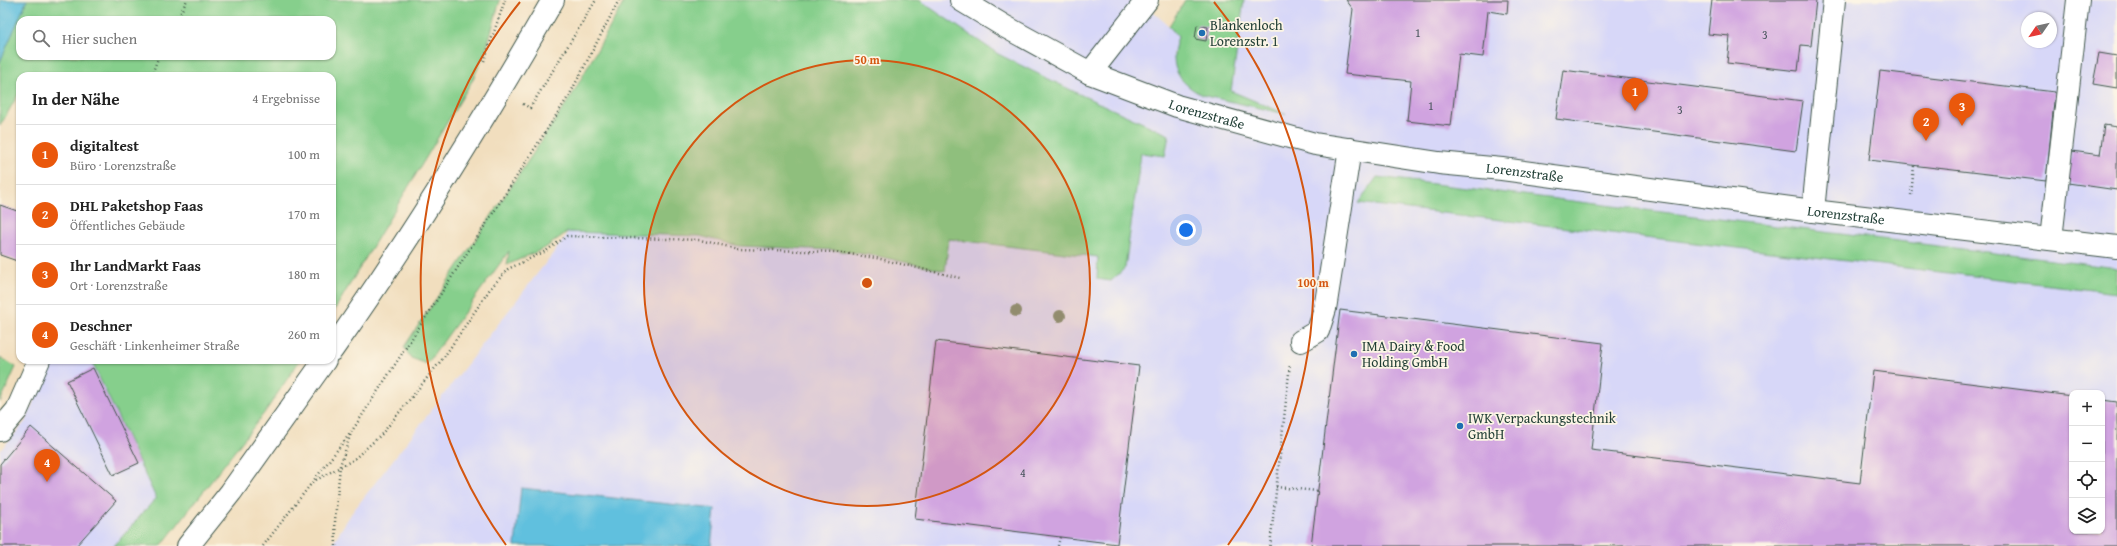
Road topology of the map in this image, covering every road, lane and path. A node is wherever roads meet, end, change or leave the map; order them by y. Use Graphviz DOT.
graph roads {
  1 [pos="187,0"];
  2 [pos="553,0"];
  3 [pos="619,0"];
  4 [pos="961,0"];
  5 [pos="1147,0"];
  6 [pos="1834,0"];
  7 [pos="2078,0"];
  8 [pos="179,16"];
  9 [pos="157,60"];
  10 [pos="152,72"];
  11 [pos="1090,73"];
  12 [pos="1350,149"];
  13 [pos="1813,211"];
  14 [pos="2051,239"];
  15 [pos="2117,247"];
  16 [pos="960,278"];
  17 [pos="1301,341"];
  18 [pos="336,344"];
  19 [pos="37,364"];
  20 [pos="322,364"];
  21 [pos="1288,384"];
  22 [pos="0,430"];
  23 [pos="352,431"];
  24 [pos="340,466"];
  25 [pos="316,480"];
  26 [pos="1276,487"];
  27 [pos="1318,491"];
  28 [pos="1060,537"];
  29 [pos="188,546"];
  30 [pos="263,546"];
  31 [pos="336,546"];
  32 [pos="1058,546"];
  33 [pos="1270,546"];
  1 -- 8 [label="path"];
  2 -- 18 [label="street"];
  3 -- 23 [label="path"];
  4 -- 11 [label="street, Lorenzstraße"];
  5 -- 11 [label="street"];
  6 -- 13 [label="street"];
  7 -- 14 [label="street"];
  9 -- 10 [label="path"];
  11 -- 12 [label="street, Lorenzstraße"];
  12 -- 13 [label="street, Lorenzstraße"];
  12 -- 17 [label="street"];
  13 -- 14 [label="street, Lorenzstraße"];
  14 -- 15 [label="street, Lorenzstraße"];
  16 -- 24 [label="path"];
  19 -- 22 [label="street"];
  20 -- 29 [label="street"];
  21 -- 26 [label="path"];
  23 -- 24 [label="path"];
  23 -- 25 [label="path"];
  24 -- 25 [label="path"];
  24 -- 31 [label="path"];
  25 -- 30 [label="path"];
  26 -- 27 [label="path"];
  26 -- 33 [label="path"];
  28 -- 32 [label="path"];
}
